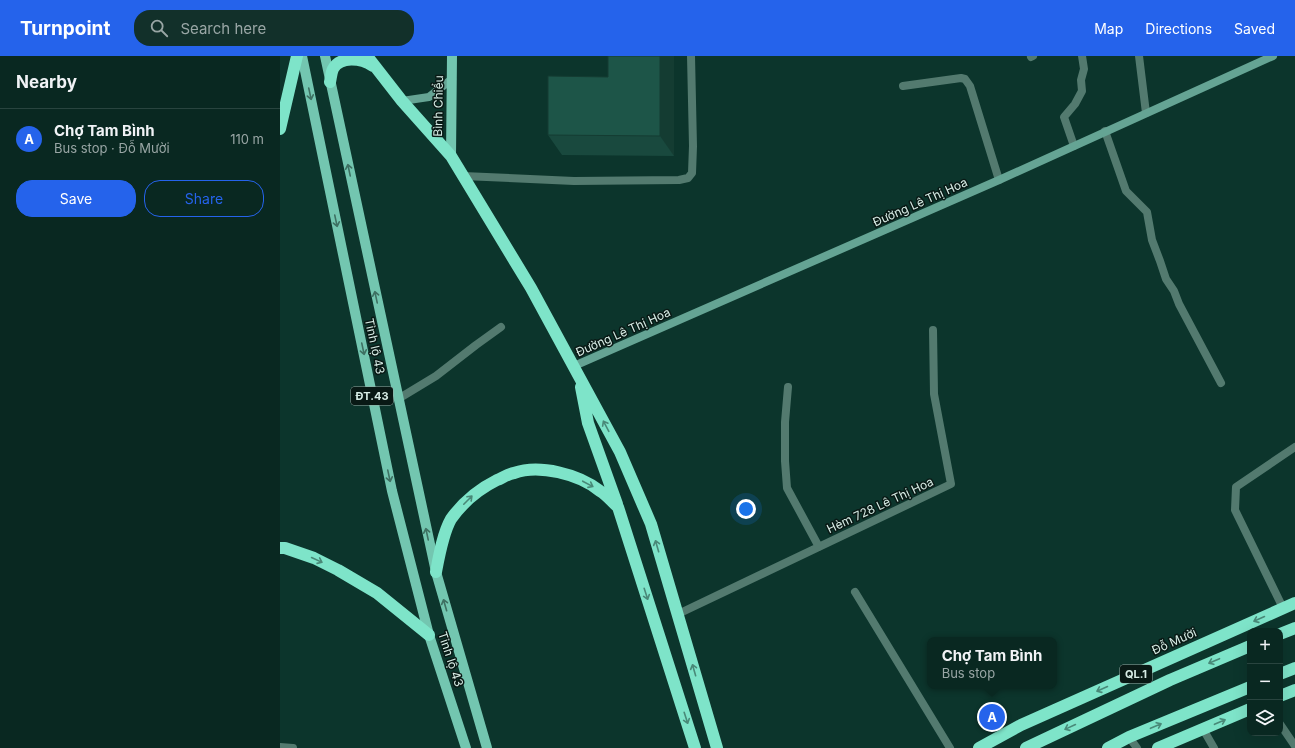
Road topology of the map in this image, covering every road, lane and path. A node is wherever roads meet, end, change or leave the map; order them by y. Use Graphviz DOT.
graph roads {
  1 [pos="297,56"];
  2 [pos="302,56"];
  3 [pos="324,56"];
  4 [pos="367,56"];
  5 [pos="452,56"];
  6 [pos="691,56"];
  7 [pos="1082,56"];
  8 [pos="1139,56"];
  9 [pos="1273,56"];
  10 [pos="374,67"];
  11 [pos="452,79"];
  12 [pos="330,82"];
  13 [pos="903,86"];
  14 [pos="402,101"];
  15 [pos="1146,113"];
  16 [pos="280,129"];
  17 [pos="1105,131"];
  18 [pos="1074,146"];
  19 [pos="451,156"];
  20 [pos="463,176"];
  21 [pos="999,180"];
  22 [pos="501,327"];
  23 [pos="933,330"];
  24 [pos="576,370"];
  25 [pos="1221,383"];
  26 [pos="788,387"];
  27 [pos="398,399"];
  28 [pos="1295,447"];
  29 [pos="618,507"];
  30 [pos="820,547"];
  31 [pos="280,548"];
  32 [pos="436,572"];
  33 [pos="855,592"];
  34 [pos="1295,603"];
  35 [pos="1283,608"];
  36 [pos="678,614"];
  37 [pos="1295,628"];
  38 [pos="1283,633"];
  39 [pos="429,635"];
  40 [pos="1247,647"];
  41 [pos="1295,668"];
  42 [pos="1283,673"];
  43 [pos="1247,687"];
  44 [pos="1295,690"];
  45 [pos="1283,695"];
  46 [pos="1247,710"];
  47 [pos="1283,728"];
  48 [pos="1203,729"];
  49 [pos="1129,737"];
  50 [pos="1295,746"];
  51 [pos="280,747"];
  52 [pos="293,748"];
  53 [pos="466,748"];
  54 [pos="487,748"];
  55 [pos="695,748"];
  56 [pos="717,748"];
  57 [pos="950,748"];
  58 [pos="979,748"];
  59 [pos="1026,748"];
  60 [pos="1108,748"];
  61 [pos="1137,748"];
  62 [pos="1158,748"];
  63 [pos="1214,748"];
  1 -- 16 [label="highway"];
  2 -- 39 [label="main road, Tỉnh lộ 43 / ĐT.43, one-way"];
  3 -- 12 [label="main road, Tỉnh lộ 43 / ĐT.43"];
  4 -- 10 [label="highway"];
  5 -- 11 [label="main road, Bình Chiểu"];
  6 -- 20 [label="street"];
  7 -- 18 [label="street"];
  8 -- 15 [label="street"];
  9 -- 15 [label="street, Đường Lê Thị Hoa"];
  10 -- 12 [label="highway"];
  10 -- 14 [label="highway"];
  11 -- 14 [label="street"];
  11 -- 19 [label="main road, Bình Chiểu"];
  27 -- 12 [label="main road, Tỉnh lộ 43 / ĐT.43, one-way"];
  13 -- 21 [label="street"];
  14 -- 19 [label="highway"];
  15 -- 17 [label="street, Đường Lê Thị Hoa"];
  17 -- 18 [label="street, Đường Lê Thị Hoa"];
  17 -- 25 [label="street"];
  18 -- 21 [label="street, Đường Lê Thị Hoa"];
  19 -- 20 [label="highway"];
  20 -- 24 [label="highway"];
  21 -- 24 [label="street, Đường Lê Thị Hoa"];
  22 -- 27 [label="street"];
  23 -- 30 [label="street, Hèm 728 Lê Thị Hoa"];
  24 -- 29 [label="highway"];
  36 -- 24 [label="highway, one-way"];
  26 -- 30 [label="street"];
  32 -- 27 [label="main road, Tỉnh lộ 43 / ĐT.43, one-way"];
  28 -- 35 [label="street"];
  32 -- 29 [label="highway, one-way"];
  29 -- 55 [label="highway, one-way"];
  30 -- 36 [label="street, Hèm 728 Lê Thị Hoa"];
  31 -- 39 [label="highway, one-way"];
  54 -- 32 [label="main road, Tỉnh lộ 43 / ĐT.43, one-way"];
  33 -- 57 [label="street"];
  34 -- 35 [label="highway, Đỗ Mười / QL.1"];
  35 -- 58 [label="highway, Đỗ Mười / QL.1, one-way"];
  56 -- 36 [label="highway, one-way"];
  37 -- 38 [label="highway"];
  39 -- 53 [label="main road, Tỉnh lộ 43 / ĐT.43"];
  40 -- 59 [label="highway, QL.1, one-way"];
  41 -- 42 [label="highway"];
  49 -- 43 [label="highway, one-way"];
  44 -- 45 [label="highway"];
  48 -- 46 [label="highway, one-way"];
  47 -- 50 [label="street"];
  48 -- 62 [label="highway"];
  48 -- 63 [label="street"];
  49 -- 60 [label="highway"];
  49 -- 61 [label="street"];
  51 -- 52 [label="street"];
}
